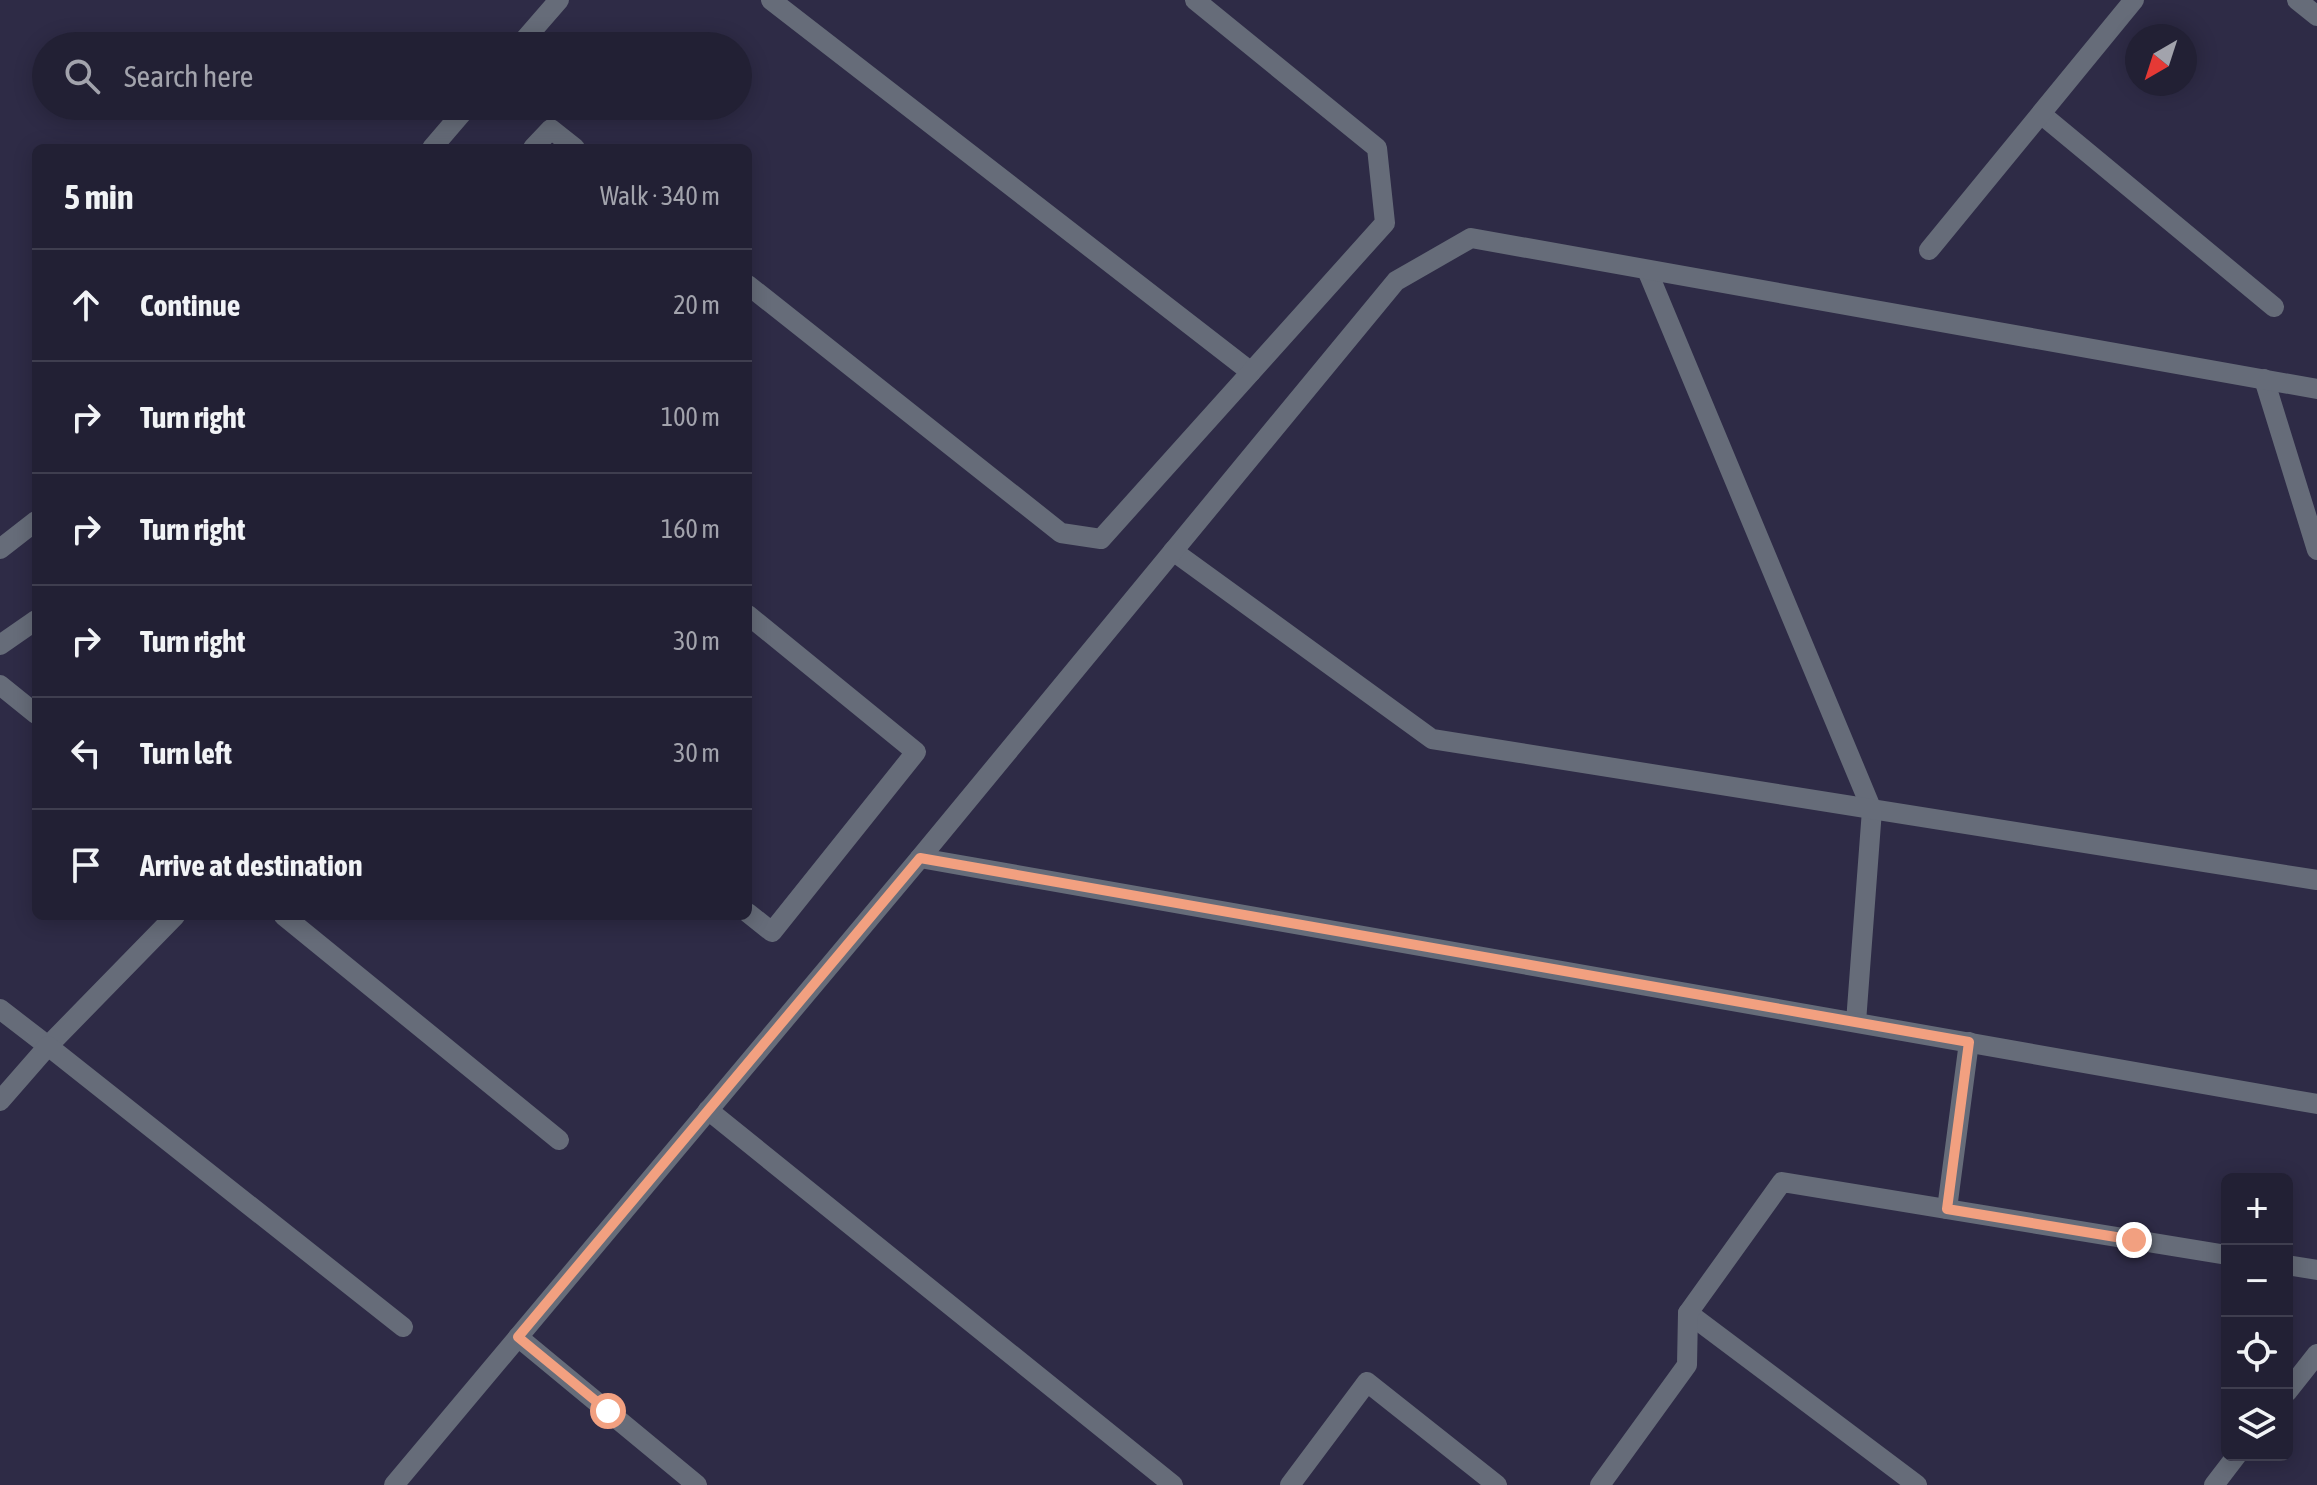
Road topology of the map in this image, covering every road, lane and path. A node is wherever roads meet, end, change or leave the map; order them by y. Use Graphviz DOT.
graph roads {
  1 [pos="559,0"];
  2 [pos="771,0"];
  3 [pos="1195,0"];
  4 [pos="2134,0"];
  5 [pos="2297,0"];
  6 [pos="2317,16"];
  7 [pos="531,32"];
  8 [pos="2041,114"];
  9 [pos="456,120"];
  10 [pos="435,144"];
  11 [pos="537,144"];
  12 [pos="570,144"];
  13 [pos="1929,250"];
  14 [pos="1647,270"];
  15 [pos="752,288"];
  16 [pos="2274,307"];
  17 [pos="1251,372"];
  18 [pos="2264,379"];
  19 [pos="2317,389"];
  20 [pos="32,524"];
  21 [pos="0,549"];
  22 [pos="2317,550"];
  23 [pos="1173,551"];
  24 [pos="752,618"];
  25 [pos="32,623"];
  26 [pos="0,645"];
  27 [pos="0,685"];
  28 [pos="32,711"];
  29 [pos="1872,810"];
  30 [pos="920,858"];
  31 [pos="2317,880"];
  32 [pos="752,916"];
  33 [pos="171,920"];
  34 [pos="289,920"];
  35 [pos="0,1009"];
  36 [pos="1856,1022"];
  37 [pos="1969,1042"];
  38 [pos="48,1046"];
  39 [pos="0,1101"];
  40 [pos="2317,1104"];
  41 [pos="708,1110"];
  42 [pos="559,1140"];
  43 [pos="1947,1209"];
  44 [pos="2221,1254"];
  45 [pos="2293,1266"];
  46 [pos="2317,1270"];
  47 [pos="1688,1313"];
  48 [pos="403,1327"];
  49 [pos="518,1337"];
  50 [pos="2317,1354"];
  51 [pos="2289,1389"];
  52 [pos="2232,1461"];
  53 [pos="394,1485"];
  54 [pos="697,1485"];
  55 [pos="1173,1485"];
  56 [pos="1290,1485"];
  57 [pos="1497,1485"];
  58 [pos="1600,1485"];
  59 [pos="1917,1485"];
  60 [pos="2214,1485"];
  1 -- 7 [label="street"];
  2 -- 17 [label="street"];
  3 -- 17 [label="street"];
  4 -- 8 [label="street"];
  5 -- 6 [label="street"];
  8 -- 13 [label="street"];
  8 -- 16 [label="street"];
  9 -- 10 [label="street"];
  11 -- 12 [label="street"];
  14 -- 18 [label="street"];
  14 -- 23 [label="street"];
  14 -- 29 [label="street"];
  15 -- 17 [label="street"];
  18 -- 19 [label="street"];
  18 -- 22 [label="street"];
  20 -- 21 [label="street"];
  23 -- 29 [label="street"];
  23 -- 30 [label="street"];
  24 -- 32 [label="street"];
  25 -- 26 [label="street"];
  27 -- 28 [label="street"];
  29 -- 31 [label="street"];
  29 -- 36 [label="street"];
  30 -- 36 [label="street"];
  30 -- 41 [label="street"];
  33 -- 38 [label="street"];
  34 -- 42 [label="street"];
  35 -- 38 [label="street"];
  36 -- 37 [label="street"];
  37 -- 40 [label="street"];
  37 -- 43 [label="street"];
  38 -- 39 [label="street"];
  38 -- 48 [label="street"];
  41 -- 49 [label="street"];
  41 -- 55 [label="street"];
  43 -- 44 [label="street"];
  43 -- 47 [label="street"];
  45 -- 46 [label="street"];
  47 -- 58 [label="street"];
  47 -- 59 [label="street"];
  49 -- 53 [label="street"];
  49 -- 54 [label="street"];
  50 -- 51 [label="street"];
  52 -- 60 [label="street"];
  56 -- 57 [label="street"];
}
